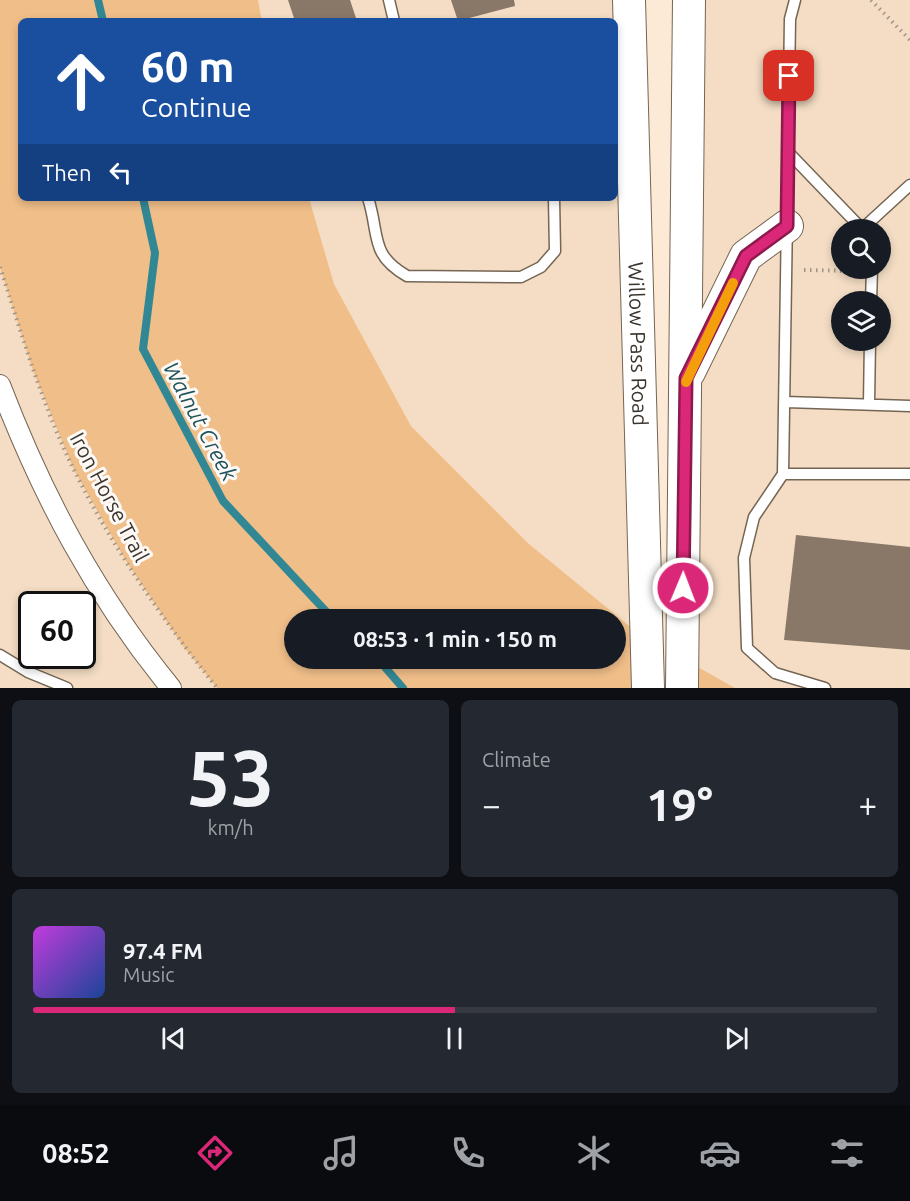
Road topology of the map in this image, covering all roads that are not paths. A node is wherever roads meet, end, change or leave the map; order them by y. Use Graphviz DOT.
graph roads {
  1 [pos="389,0"];
  2 [pos="629,0"];
  3 [pos="689,0"];
  4 [pos="703,0"];
  5 [pos="795,0"];
  6 [pos="393,18"];
  7 [pos="690,44"];
  8 [pos="788,152"];
  9 [pos="910,185"];
  10 [pos="373,201"];
  11 [pos="554,201"];
  12 [pos="853,219"];
  13 [pos="874,219"];
  14 [pos="787,226"];
  15 [pos="870,351"];
  16 [pos="686,378"];
  17 [pos="0,385"];
  18 [pos="786,402"];
  19 [pos="869,404"];
  20 [pos="910,406"];
  21 [pos="783,474"];
  22 [pos="910,474"];
  23 [pos="0,655"];
  24 [pos="682,673"];
  25 [pos="67,688"];
  26 [pos="171,688"];
  27 [pos="648,688"];
  28 [pos="825,688"];
  1 -- 6 [label="lane"];
  2 -- 27 [label="main road, Willow Pass Road"];
  3 -- 7 [label="main road, Willow Pass Road"];
  4 -- 7 [label="main road"];
  5 -- 8 [label="lane"];
  7 -- 16 [label="main road, Willow Pass Road"];
  8 -- 12 [label="lane"];
  8 -- 14 [label="lane"];
  9 -- 13 [label="lane"];
  10 -- 11 [label="lane"];
  14 -- 16 [label="main road"];
  14 -- 18 [label="lane"];
  15 -- 19 [label="lane"];
  16 -- 24 [label="main road, Willow Pass Road"];
  17 -- 26 [label="street"];
  18 -- 19 [label="lane"];
  18 -- 21 [label="lane"];
  19 -- 20 [label="lane"];
  21 -- 22 [label="lane"];
  21 -- 28 [label="lane"];
  23 -- 25 [label="lane"];
}
